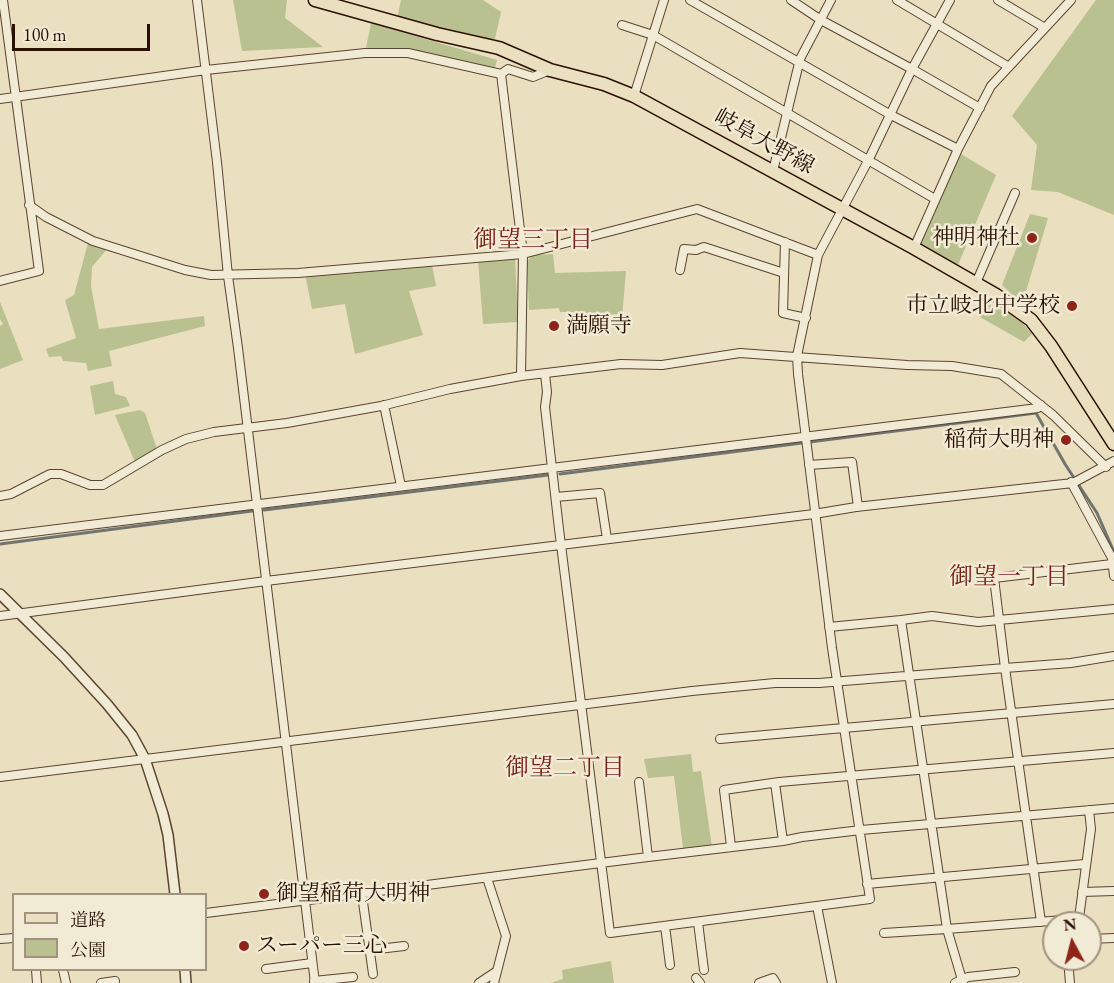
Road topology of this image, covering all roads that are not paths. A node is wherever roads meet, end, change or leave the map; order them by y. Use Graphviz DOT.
graph roads {
  1 [pos="3,0"];
  2 [pos="197,0"];
  3 [pos="315,0"];
  4 [pos="664,0"];
  5 [pos="690,0"];
  6 [pos="792,0"];
  7 [pos="831,0"];
  8 [pos="897,0"];
  9 [pos="950,0"];
  10 [pos="998,0"];
  11 [pos="1071,0"];
  12 [pos="821,20"];
  13 [pos="937,23"];
  14 [pos="622,25"];
  15 [pos="1045,28"];
  16 [pos="653,35"];
  17 [pos="799,63"];
  18 [pos="1009,67"];
  19 [pos="912,69"];
  20 [pos="206,70"];
  21 [pos="550,70"];
  22 [pos="501,74"];
  23 [pos="634,96"];
  24 [pos="15,97"];
  25 [pos="0,99"];
  26 [pos="980,108"];
  27 [pos="788,113"];
  28 [pos="891,115"];
  29 [pos="958,149"];
  30 [pos="868,161"];
  31 [pos="773,171"];
  32 [pos="1015,193"];
  33 [pos="934,200"];
  34 [pos="29,205"];
  35 [pos="842,209"];
  36 [pos="785,242"];
  37 [pos="914,248"];
  38 [pos="523,254"];
  39 [pos="818,255"];
  40 [pos="680,270"];
  41 [pos="784,273"];
  42 [pos="228,276"];
  43 [pos="0,281"];
  44 [pos="976,283"];
  45 [pos="806,318"];
  46 [pos="797,356"];
  47 [pos="545,374"];
  48 [pos="521,376"];
  49 [pos="384,405"];
  50 [pos="1041,405"];
  51 [pos="248,429"];
  52 [pos="805,436"];
  53 [pos="1114,444"];
  54 [pos="1114,462"];
  55 [pos="809,465"];
  56 [pos="1106,466"];
  57 [pos="552,468"];
  58 [pos="1071,482"];
  59 [pos="401,486"];
  60 [pos="0,496"];
  61 [pos="556,497"];
  62 [pos="257,504"];
  63 [pos="858,507"];
  64 [pos="814,514"];
  65 [pos="0,536"];
  66 [pos="607,539"];
  67 [pos="562,544"];
  68 [pos="1113,564"];
  69 [pos="1114,576"];
  70 [pos="266,580"];
  71 [pos="0,594"];
  72 [pos="1114,609"];
  73 [pos="20,613"];
  74 [pos="0,616"];
  75 [pos="901,620"];
  76 [pos="999,620"];
  77 [pos="829,627"];
  78 [pos="1114,656"];
  79 [pos="1005,668"];
  80 [pos="910,675"];
  81 [pos="837,681"];
  82 [pos="582,704"];
  83 [pos="1114,704"];
  84 [pos="1011,713"];
  85 [pos="917,721"];
  86 [pos="843,728"];
  87 [pos="720,738"];
  88 [pos="286,741"];
  89 [pos="1114,753"];
  90 [pos="145,759"];
  91 [pos="1018,760"];
  92 [pos="924,769"];
  93 [pos="852,775"];
  94 [pos="0,777"];
  95 [pos="639,782"];
  96 [pos="775,783"];
  97 [pos="1114,808"];
  98 [pos="1089,810"];
  99 [pos="1025,817"];
  100 [pos="932,824"];
  101 [pos="861,830"];
  102 [pos="783,841"];
  103 [pos="731,846"];
  104 [pos="648,857"];
  105 [pos="602,862"];
  106 [pos="1085,864"];
  107 [pos="1033,869"];
  108 [pos="941,877"];
  109 [pos="487,878"];
  110 [pos="867,884"];
  111 [pos="1114,891"];
  112 [pos="1082,892"];
  113 [pos="175,893"];
  114 [pos="362,895"];
  115 [pos="305,902"];
  116 [pos="817,906"];
  117 [pos="1080,911"];
  118 [pos="207,914"];
  119 [pos="698,922"];
  120 [pos="1041,922"];
  121 [pos="665,926"];
  122 [pos="947,929"];
  123 [pos="884,933"];
  124 [pos="404,946"];
  125 [pos="370,950"];
  126 [pos="312,963"];
  127 [pos="670,965"];
  128 [pos="266,969"];
  129 [pos="497,970"];
  130 [pos="704,970"];
  131 [pos="1015,972"];
  132 [pos="373,974"];
  133 [pos="353,977"];
  134 [pos="115,981"];
  135 [pos="315,982"];
  136 [pos="960,982"];
  137 [pos="101,983"];
  138 [pos="479,983"];
  139 [pos="494,983"];
  140 [pos="759,983"];
  141 [pos="777,983"];
  142 [pos="832,983"];
  1 -- 24 [label="street"];
  2 -- 20 [label="street"];
  3 -- 21 [label="main road, 岐阜大野線"];
  4 -- 16 [label="street"];
  5 -- 17 [label="street"];
  6 -- 12 [label="street"];
  7 -- 12 [label="street"];
  8 -- 13 [label="street"];
  9 -- 13 [label="street"];
  10 -- 15 [label="street"];
  11 -- 15 [label="street"];
  12 -- 17 [label="street"];
  12 -- 19 [label="street"];
  13 -- 18 [label="street"];
  13 -- 19 [label="street"];
  14 -- 16 [label="street"];
  15 -- 18 [label="street"];
  16 -- 23 [label="street"];
  16 -- 27 [label="street"];
  17 -- 27 [label="street"];
  17 -- 28 [label="street"];
  18 -- 26 [label="street"];
  19 -- 26 [label="street"];
  19 -- 28 [label="street"];
  20 -- 22 [label="street"];
  20 -- 24 [label="street"];
  20 -- 42 [label="street"];
  21 -- 22 [label="street"];
  21 -- 23 [label="main road, 岐阜大野線"];
  22 -- 38 [label="street"];
  23 -- 31 [label="main road, 岐阜大野線"];
  24 -- 25 [label="street"];
  24 -- 34 [label="street"];
  26 -- 29 [label="street"];
  27 -- 30 [label="street"];
  27 -- 31 [label="street"];
  28 -- 29 [label="street"];
  28 -- 30 [label="street"];
  29 -- 33 [label="street"];
  30 -- 33 [label="street"];
  30 -- 35 [label="street"];
  31 -- 35 [label="main road, 岐阜大野線"];
  32 -- 44 [label="street"];
  33 -- 37 [label="street"];
  34 -- 42 [label="street"];
  34 -- 43 [label="street"];
  35 -- 37 [label="main road, 岐阜大野線"];
  35 -- 39 [label="street"];
  36 -- 38 [label="street"];
  36 -- 39 [label="street"];
  36 -- 41 [label="street"];
  37 -- 44 [label="main road, 岐阜大野線"];
  38 -- 42 [label="street"];
  38 -- 48 [label="street"];
  39 -- 45 [label="street"];
  40 -- 41 [label="street"];
  41 -- 45 [label="street"];
  42 -- 51 [label="street"];
  44 -- 53 [label="main road, 岐阜大野線"];
  45 -- 46 [label="street"];
  46 -- 47 [label="street"];
  46 -- 50 [label="street"];
  46 -- 52 [label="street"];
  47 -- 48 [label="street"];
  47 -- 57 [label="street"];
  48 -- 49 [label="street"];
  49 -- 51 [label="street"];
  49 -- 59 [label="street"];
  50 -- 52 [label="street"];
  50 -- 56 [label="street"];
  51 -- 60 [label="street"];
  51 -- 62 [label="street"];
  52 -- 55 [label="street"];
  52 -- 57 [label="street"];
  54 -- 56 [label="street"];
  55 -- 63 [label="street"];
  55 -- 64 [label="street"];
  56 -- 58 [label="street"];
  57 -- 59 [label="street"];
  57 -- 61 [label="street"];
  58 -- 63 [label="street"];
  58 -- 68 [label="street"];
  59 -- 62 [label="street"];
  61 -- 66 [label="street"];
  61 -- 67 [label="street"];
  62 -- 65 [label="street"];
  62 -- 70 [label="street"];
  63 -- 64 [label="street"];
  64 -- 66 [label="street"];
  64 -- 77 [label="street"];
  66 -- 67 [label="street"];
  67 -- 70 [label="street"];
  67 -- 82 [label="street"];
  68 -- 69 [label="street"];
  68 -- 76 [label="street"];
  70 -- 73 [label="street"];
  70 -- 88 [label="street"];
  71 -- 73 [label="street"];
  72 -- 76 [label="street"];
  73 -- 74 [label="street"];
  73 -- 90 [label="street"];
  75 -- 76 [label="street"];
  75 -- 77 [label="street"];
  75 -- 80 [label="street"];
  76 -- 79 [label="street"];
  77 -- 81 [label="street"];
  78 -- 79 [label="street"];
  79 -- 80 [label="street"];
  79 -- 84 [label="street"];
  80 -- 81 [label="street"];
  80 -- 85 [label="street"];
  81 -- 82 [label="street"];
  81 -- 86 [label="street"];
  82 -- 88 [label="street"];
  82 -- 105 [label="street"];
  83 -- 84 [label="street"];
  84 -- 85 [label="street"];
  84 -- 91 [label="street"];
  85 -- 86 [label="street"];
  85 -- 92 [label="street"];
  86 -- 87 [label="street"];
  86 -- 93 [label="street"];
  88 -- 90 [label="street"];
  88 -- 115 [label="street"];
  89 -- 91 [label="street"];
  90 -- 94 [label="street"];
  90 -- 113 [label="street"];
  91 -- 92 [label="street"];
  91 -- 99 [label="street"];
  92 -- 93 [label="street"];
  92 -- 100 [label="street"];
  93 -- 96 [label="street"];
  93 -- 101 [label="street"];
  95 -- 104 [label="street"];
  96 -- 102 [label="street"];
  96 -- 103 [label="street"];
  97 -- 98 [label="street"];
  98 -- 99 [label="street"];
  98 -- 106 [label="street"];
  99 -- 100 [label="street"];
  99 -- 107 [label="street"];
  100 -- 101 [label="street"];
  100 -- 108 [label="street"];
  101 -- 102 [label="street"];
  101 -- 110 [label="street"];
  102 -- 103 [label="street"];
  103 -- 104 [label="street"];
  104 -- 105 [label="street"];
  105 -- 109 [label="street"];
  105 -- 121 [label="street"];
  106 -- 107 [label="street"];
  106 -- 112 [label="street"];
  107 -- 108 [label="street"];
  107 -- 120 [label="street"];
  108 -- 110 [label="street"];
  108 -- 122 [label="street"];
  109 -- 114 [label="street"];
  109 -- 129 [label="street"];
  110 -- 116 [label="street"];
  111 -- 112 [label="street"];
  112 -- 117 [label="street"];
  114 -- 115 [label="street"];
  114 -- 125 [label="street"];
  115 -- 118 [label="street"];
  115 -- 126 [label="street"];
  116 -- 119 [label="street"];
  116 -- 142 [label="street"];
  119 -- 121 [label="street"];
  119 -- 130 [label="street"];
  120 -- 122 [label="street"];
  121 -- 127 [label="street"];
  122 -- 123 [label="street"];
  122 -- 136 [label="street"];
  124 -- 125 [label="street"];
  125 -- 132 [label="street"];
  126 -- 128 [label="street"];
  126 -- 135 [label="street"];
  129 -- 138 [label="street"];
  129 -- 139 [label="street"];
  131 -- 136 [label="street"];
  133 -- 135 [label="street"];
  134 -- 137 [label="street"];
  140 -- 141 [label="street"];
}
